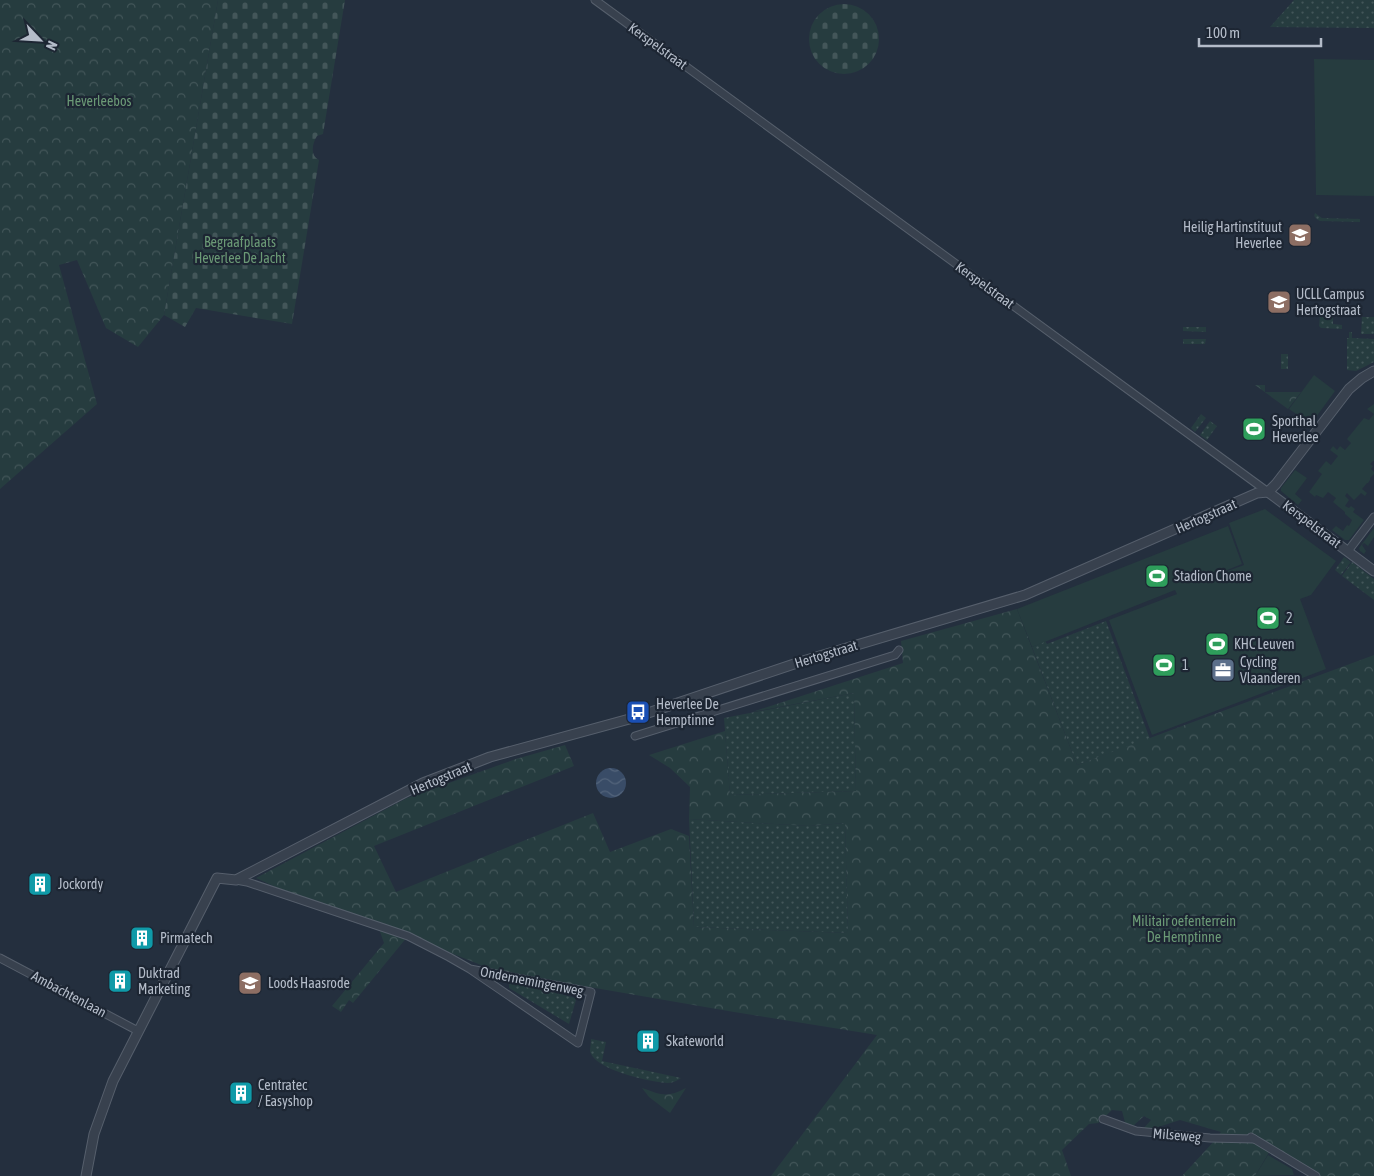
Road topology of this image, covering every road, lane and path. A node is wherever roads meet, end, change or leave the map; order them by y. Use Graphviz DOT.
graph roads {
  1 [pos="595,0"];
  2 [pos="1374,371"];
  3 [pos="1268,492"];
  4 [pos="1374,517"];
  5 [pos="1348,551"];
  6 [pos="1374,571"];
  7 [pos="899,650"];
  8 [pos="635,736"];
  9 [pos="236,880"];
  10 [pos="0,958"];
  11 [pos="470,969"];
  12 [pos="138,1031"];
  13 [pos="1103,1120"];
  14 [pos="1246,1135"];
  15 [pos="1254,1138"];
  16 [pos="86,1176"];
  17 [pos="1316,1176"];
  1 -- 3 [label="street, Kerspelstraat"];
  2 -- 3 [label="street"];
  3 -- 5 [label="street, Kerspelstraat"];
  3 -- 9 [label="street, Hertogstraat"];
  4 -- 5 [label="street"];
  5 -- 6 [label="street, Kerspelstraat"];
  7 -- 8 [label="street"];
  9 -- 11 [label="street, Ondernemingenweg"];
  9 -- 12 [label="street"];
  10 -- 12 [label="street, Ambachtenlaan"];
  11 -- 11 [label="street, Ondernemingenweg"];
  12 -- 16 [label="street"];
  13 -- 15 [label="street, Milseweg"];
  14 -- 15 [label="street"];
  15 -- 17 [label="street"];
}
